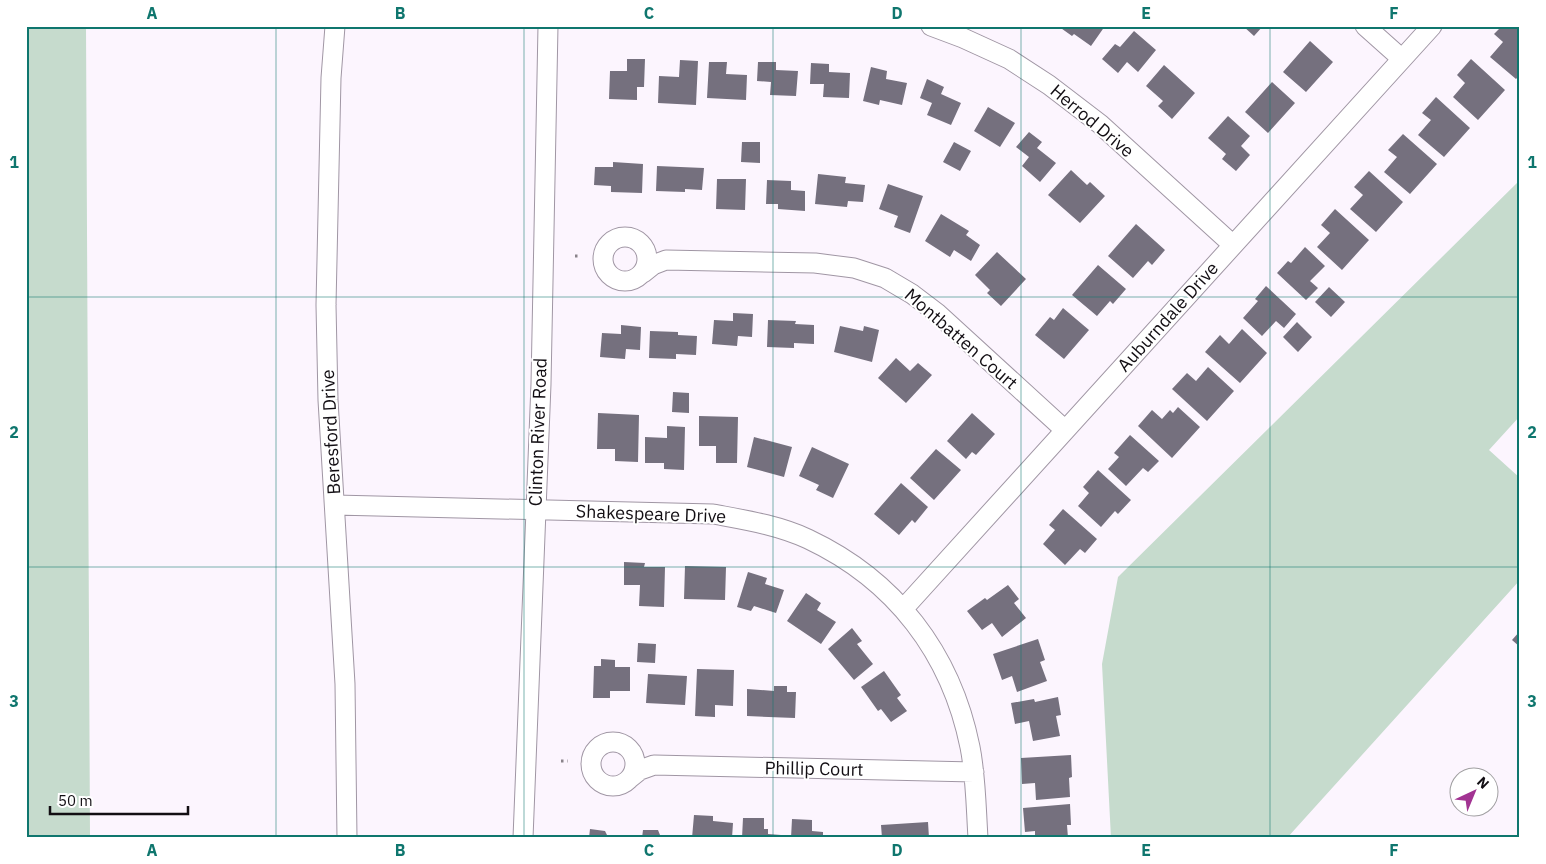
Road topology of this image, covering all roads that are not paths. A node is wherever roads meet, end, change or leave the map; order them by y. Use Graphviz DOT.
graph roads {
  1 [pos="335,26"];
  2 [pos="548,26"];
  3 [pos="931,26"];
  4 [pos="1365,26"];
  5 [pos="1432,26"];
  6 [pos="1402,59"];
  7 [pos="1233,245"];
  8 [pos="642,246"];
  9 [pos="666,260"];
  10 [pos="643,273"];
  11 [pos="1065,430"];
  12 [pos="335,505"];
  13 [pos="535,510"];
  14 [pos="904,608"];
  15 [pos="631,750"];
  16 [pos="654,765"];
  17 [pos="974,772"];
  18 [pos="630,778"];
  19 [pos="346,838"];
  20 [pos="523,838"];
  21 [pos="978,838"];
  1 -- 12 [label="street, Beresford Drive"];
  2 -- 13 [label="street, Clinton River Road"];
  3 -- 7 [label="street, Herrod Drive"];
  4 -- 6 [label="street"];
  5 -- 6 [label="street, Auburndale Drive"];
  6 -- 7 [label="street, Auburndale Drive"];
  7 -- 11 [label="street, Auburndale Drive"];
  8 -- 9 [label="street, Montbatten Court"];
  8 -- 10 [label="street"];
  8 -- 10 [label="street, Montbatten Court"];
  9 -- 10 [label="street, Montbatten Court"];
  9 -- 11 [label="street, Montbatten Court"];
  11 -- 14 [label="street, Auburndale Drive"];
  12 -- 13 [label="street, Shakespeare Drive"];
  12 -- 19 [label="street, Beresford Drive"];
  13 -- 14 [label="street, Shakespeare Drive"];
  13 -- 20 [label="street, Clinton River Road"];
  14 -- 17 [label="street, Shakespeare Drive"];
  15 -- 16 [label="street, Phillip Court"];
  15 -- 18 [label="street"];
  15 -- 18 [label="street, Phillip Court"];
  16 -- 17 [label="street, Phillip Court"];
  16 -- 18 [label="street, Phillip Court"];
  17 -- 21 [label="street, Shakespeare Drive"];
}
